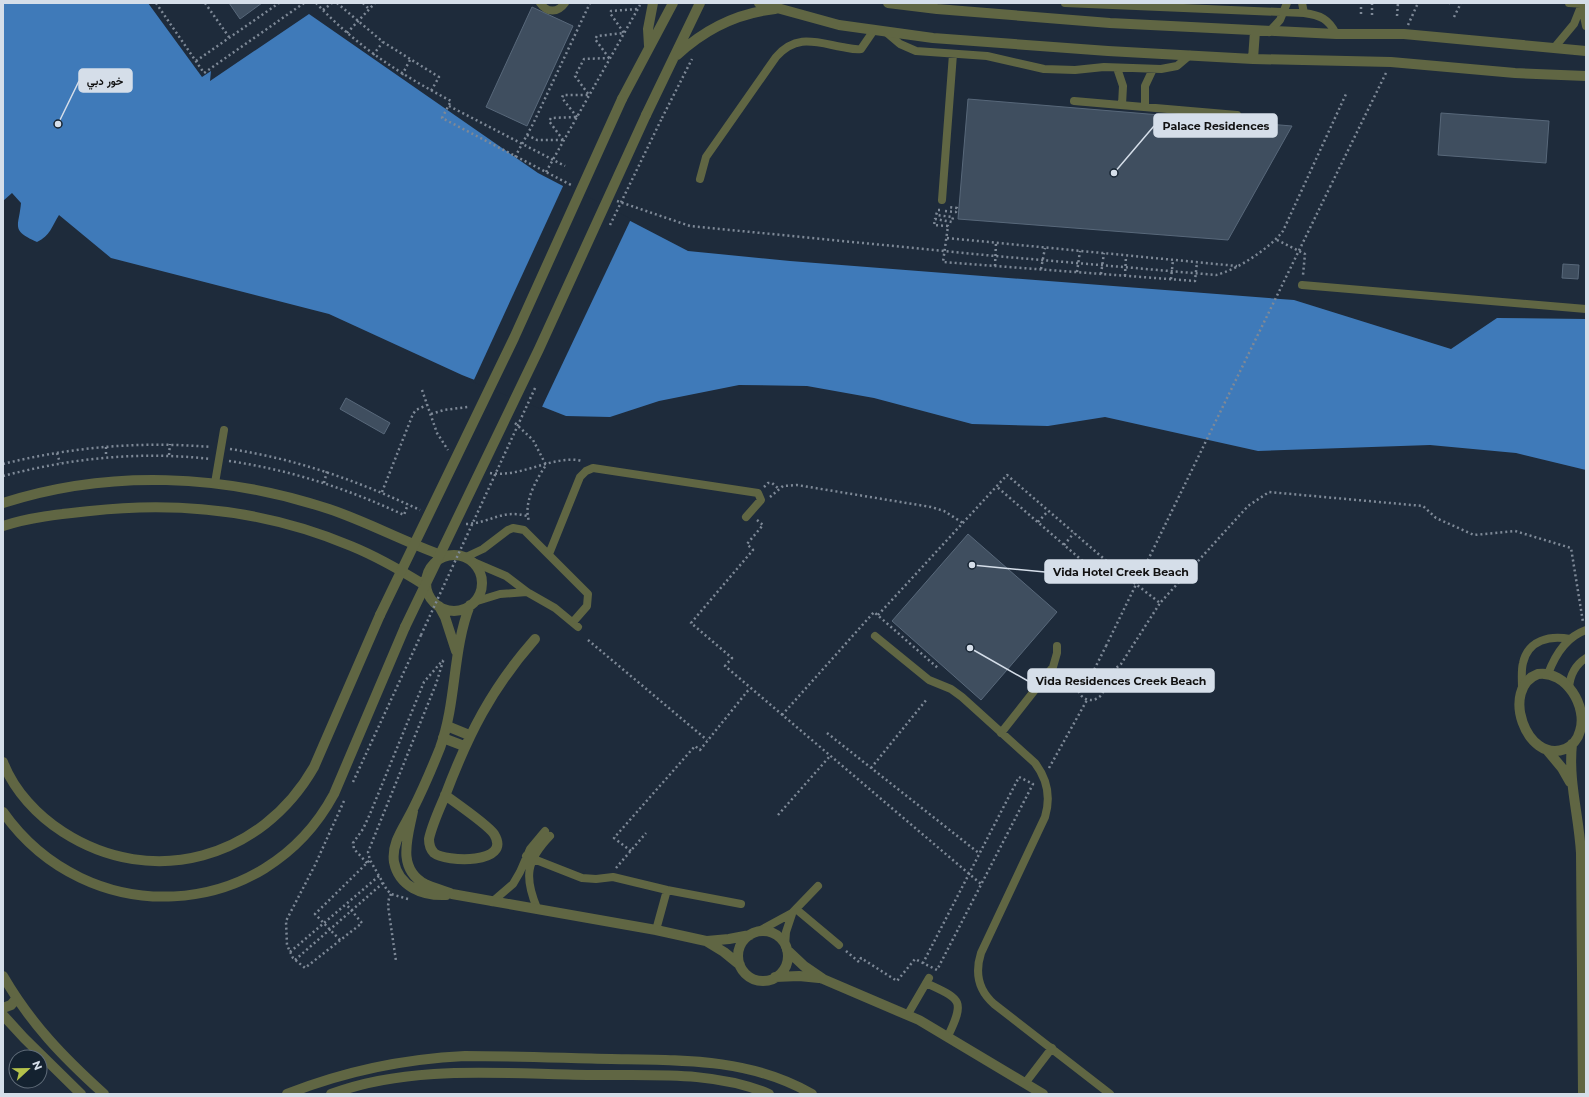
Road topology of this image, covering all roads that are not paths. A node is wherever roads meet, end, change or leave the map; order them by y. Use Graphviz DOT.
graph roads {
  1 [pos="540,3"];
  2 [pos="565,3"];
  3 [pos="653,3"];
  4 [pos="673,3"];
  5 [pos="700,3"];
  6 [pos="758,3"];
  7 [pos="888,3"];
  8 [pos="1065,3"];
  9 [pos="1287,3"];
  10 [pos="1302,3"];
  11 [pos="1569,3"];
  12 [pos="1584,4"];
  13 [pos="1159,6"];
  14 [pos="781,8"];
  15 [pos="1284,13"];
  16 [pos="1304,13"];
  17 [pos="1586,26"];
  18 [pos="874,30"];
  19 [pos="1255,30"];
  20 [pos="887,32"];
  21 [pos="1269,32"];
  22 [pos="1336,34"];
  23 [pos="649,47"];
  24 [pos="1554,48"];
  25 [pos="1586,50"];
  26 [pos="953,54"];
  27 [pos="1190,55"];
  28 [pos="673,59"];
  29 [pos="1253,59"];
  30 [pos="1116,68"];
  31 [pos="1153,69"];
  32 [pos="1586,76"];
  33 [pos="1074,101"];
  34 [pos="1122,105"];
  35 [pos="1145,107"];
  36 [pos="1237,114"];
  37 [pos="700,179"];
  38 [pos="942,200"];
  39 [pos="1302,285"];
  40 [pos="1586,309"];
  41 [pos="224,430"];
  42 [pos="214,483"];
  43 [pos="3,503"];
  44 [pos="746,517"];
  45 [pos="3,526"];
  46 [pos="549,554"];
  47 [pos="444,556"];
  48 [pos="469,559"];
  49 [pos="426,586"];
  50 [pos="527,592"];
  51 [pos="472,604"];
  52 [pos="439,606"];
  53 [pos="1585,630"];
  54 [pos="875,636"];
  55 [pos="535,639"];
  56 [pos="1570,639"];
  57 [pos="1057,646"];
  58 [pos="457,653"];
  59 [pos="1586,658"];
  60 [pos="1548,674"];
  61 [pos="1522,688"];
  62 [pos="1569,688"];
  63 [pos="447,726"];
  64 [pos="1001,733"];
  65 [pos="469,735"];
  66 [pos="443,738"];
  67 [pos="1572,744"];
  68 [pos="464,746"];
  69 [pos="1547,750"];
  70 [pos="3,762"];
  71 [pos="1573,788"];
  72 [pos="445,795"];
  73 [pos="3,812"];
  74 [pos="548,833"];
  75 [pos="530,858"];
  76 [pos="818,886"];
  77 [pos="667,890"];
  78 [pos="492,902"];
  79 [pos="741,904"];
  80 [pos="537,908"];
  81 [pos="794,911"];
  82 [pos="656,930"];
  83 [pos="755,933"];
  84 [pos="706,941"];
  85 [pos="839,945"];
  86 [pos="786,948"];
  87 [pos="740,965"];
  88 [pos="3,976"];
  89 [pos="775,977"];
  90 [pos="823,979"];
  91 [pos="16,999"];
  92 [pos="3,1008"];
  93 [pos="908,1014"];
  94 [pos="3,1015"];
  95 [pos="948,1036"];
  96 [pos="1052,1048"];
  97 [pos="1026,1082"];
  98 [pos="81,1094"];
  99 [pos="104,1094"];
  100 [pos="287,1094"];
  101 [pos="331,1094"];
  102 [pos="769,1094"];
  103 [pos="812,1094"];
  104 [pos="1043,1094"];
  105 [pos="1110,1094"];
  106 [pos="1583,1094"];
  1 -- 2 [label="lane"];
  3 -- 23 [label="street"];
  4 -- 23 [label="street"];
  5 -- 28 [label="street"];
  6 -- 14 [label="street"];
  7 -- 19 [label="street"];
  8 -- 13 [label="lane"];
  9 -- 15 [label="lane"];
  10 -- 16 [label="lane"];
  11 -- 12 [label="lane"];
  12 -- 17 [label="lane"];
  12 -- 24 [label="lane"];
  13 -- 15 [label="lane"];
  14 -- 18 [label="street"];
  14 -- 28 [label="street"];
  15 -- 16 [label="lane"];
  15 -- 21 [label="lane"];
  16 -- 22 [label="lane"];
  18 -- 20 [label="street"];
  18 -- 37 [label="lane"];
  19 -- 21 [label="street"];
  19 -- 29 [label="street"];
  20 -- 26 [label="lane"];
  20 -- 27 [label="street"];
  21 -- 22 [label="street"];
  22 -- 24 [label="street"];
  23 -- 70 [label="street, bridge"];
  24 -- 25 [label="street"];
  26 -- 30 [label="lane"];
  26 -- 38 [label="lane"];
  27 -- 29 [label="street"];
  27 -- 31 [label="lane"];
  28 -- 73 [label="street, bridge"];
  29 -- 32 [label="street"];
  30 -- 31 [label="lane"];
  30 -- 34 [label="lane"];
  31 -- 35 [label="lane"];
  33 -- 34 [label="lane"];
  34 -- 35 [label="lane"];
  35 -- 36 [label="lane"];
  39 -- 40 [label="lane"];
  41 -- 42 [label="lane"];
  42 -- 43 [label="street"];
  42 -- 47 [label="street"];
  44 -- 46 [label="lane"];
  45 -- 49 [label="street"];
  46 -- 48 [label="lane"];
  46 -- 50 [label="lane"];
  47 -- 48 [label="street"];
  47 -- 49 [label="street"];
  48 -- 50 [label="lane"];
  48 -- 51 [label="street"];
  49 -- 52 [label="street"];
  50 -- 51 [label="lane"];
  51 -- 52 [label="street"];
  51 -- 58 [label="street"];
  52 -- 58 [label="street"];
  53 -- 56 [label="lane"];
  54 -- 64 [label="lane"];
  55 -- 65 [label="street"];
  56 -- 60 [label="lane"];
  56 -- 61 [label="lane"];
  57 -- 64 [label="lane"];
  58 -- 63 [label="street"];
  59 -- 62 [label="lane"];
  60 -- 61 [label="street"];
  60 -- 62 [label="street"];
  61 -- 69 [label="street"];
  62 -- 67 [label="street"];
  63 -- 65 [label="street"];
  63 -- 66 [label="street"];
  64 -- 96 [label="lane"];
  65 -- 68 [label="street"];
  66 -- 68 [label="street"];
  66 -- 78 [label="street"];
  67 -- 69 [label="street"];
  67 -- 71 [label="street"];
  68 -- 72 [label="street"];
  69 -- 71 [label="street"];
  71 -- 106 [label="street"];
  72 -- 72 [label="street"];
  74 -- 75 [label="lane"];
  75 -- 77 [label="lane"];
  75 -- 78 [label="lane"];
  75 -- 80 [label="lane"];
  76 -- 81 [label="lane"];
  77 -- 79 [label="lane"];
  77 -- 82 [label="lane"];
  78 -- 80 [label="street"];
  80 -- 82 [label="street"];
  81 -- 83 [label="lane"];
  81 -- 85 [label="lane"];
  81 -- 86 [label="lane"];
  82 -- 84 [label="street"];
  83 -- 84 [label="street"];
  83 -- 86 [label="street"];
  83 -- 87 [label="street"];
  84 -- 87 [label="street"];
  86 -- 89 [label="street"];
  86 -- 90 [label="street"];
  87 -- 89 [label="street"];
  88 -- 91 [label="street"];
  89 -- 90 [label="street"];
  90 -- 93 [label="street"];
  91 -- 92 [label="street"];
  91 -- 99 [label="street"];
  93 -- 95 [label="street"];
  93 -- 95 [label="lane"];
  94 -- 98 [label="street"];
  95 -- 97 [label="street"];
  96 -- 97 [label="lane"];
  96 -- 105 [label="lane"];
  97 -- 104 [label="street"];
  100 -- 103 [label="street"];
  101 -- 102 [label="street"];
}
